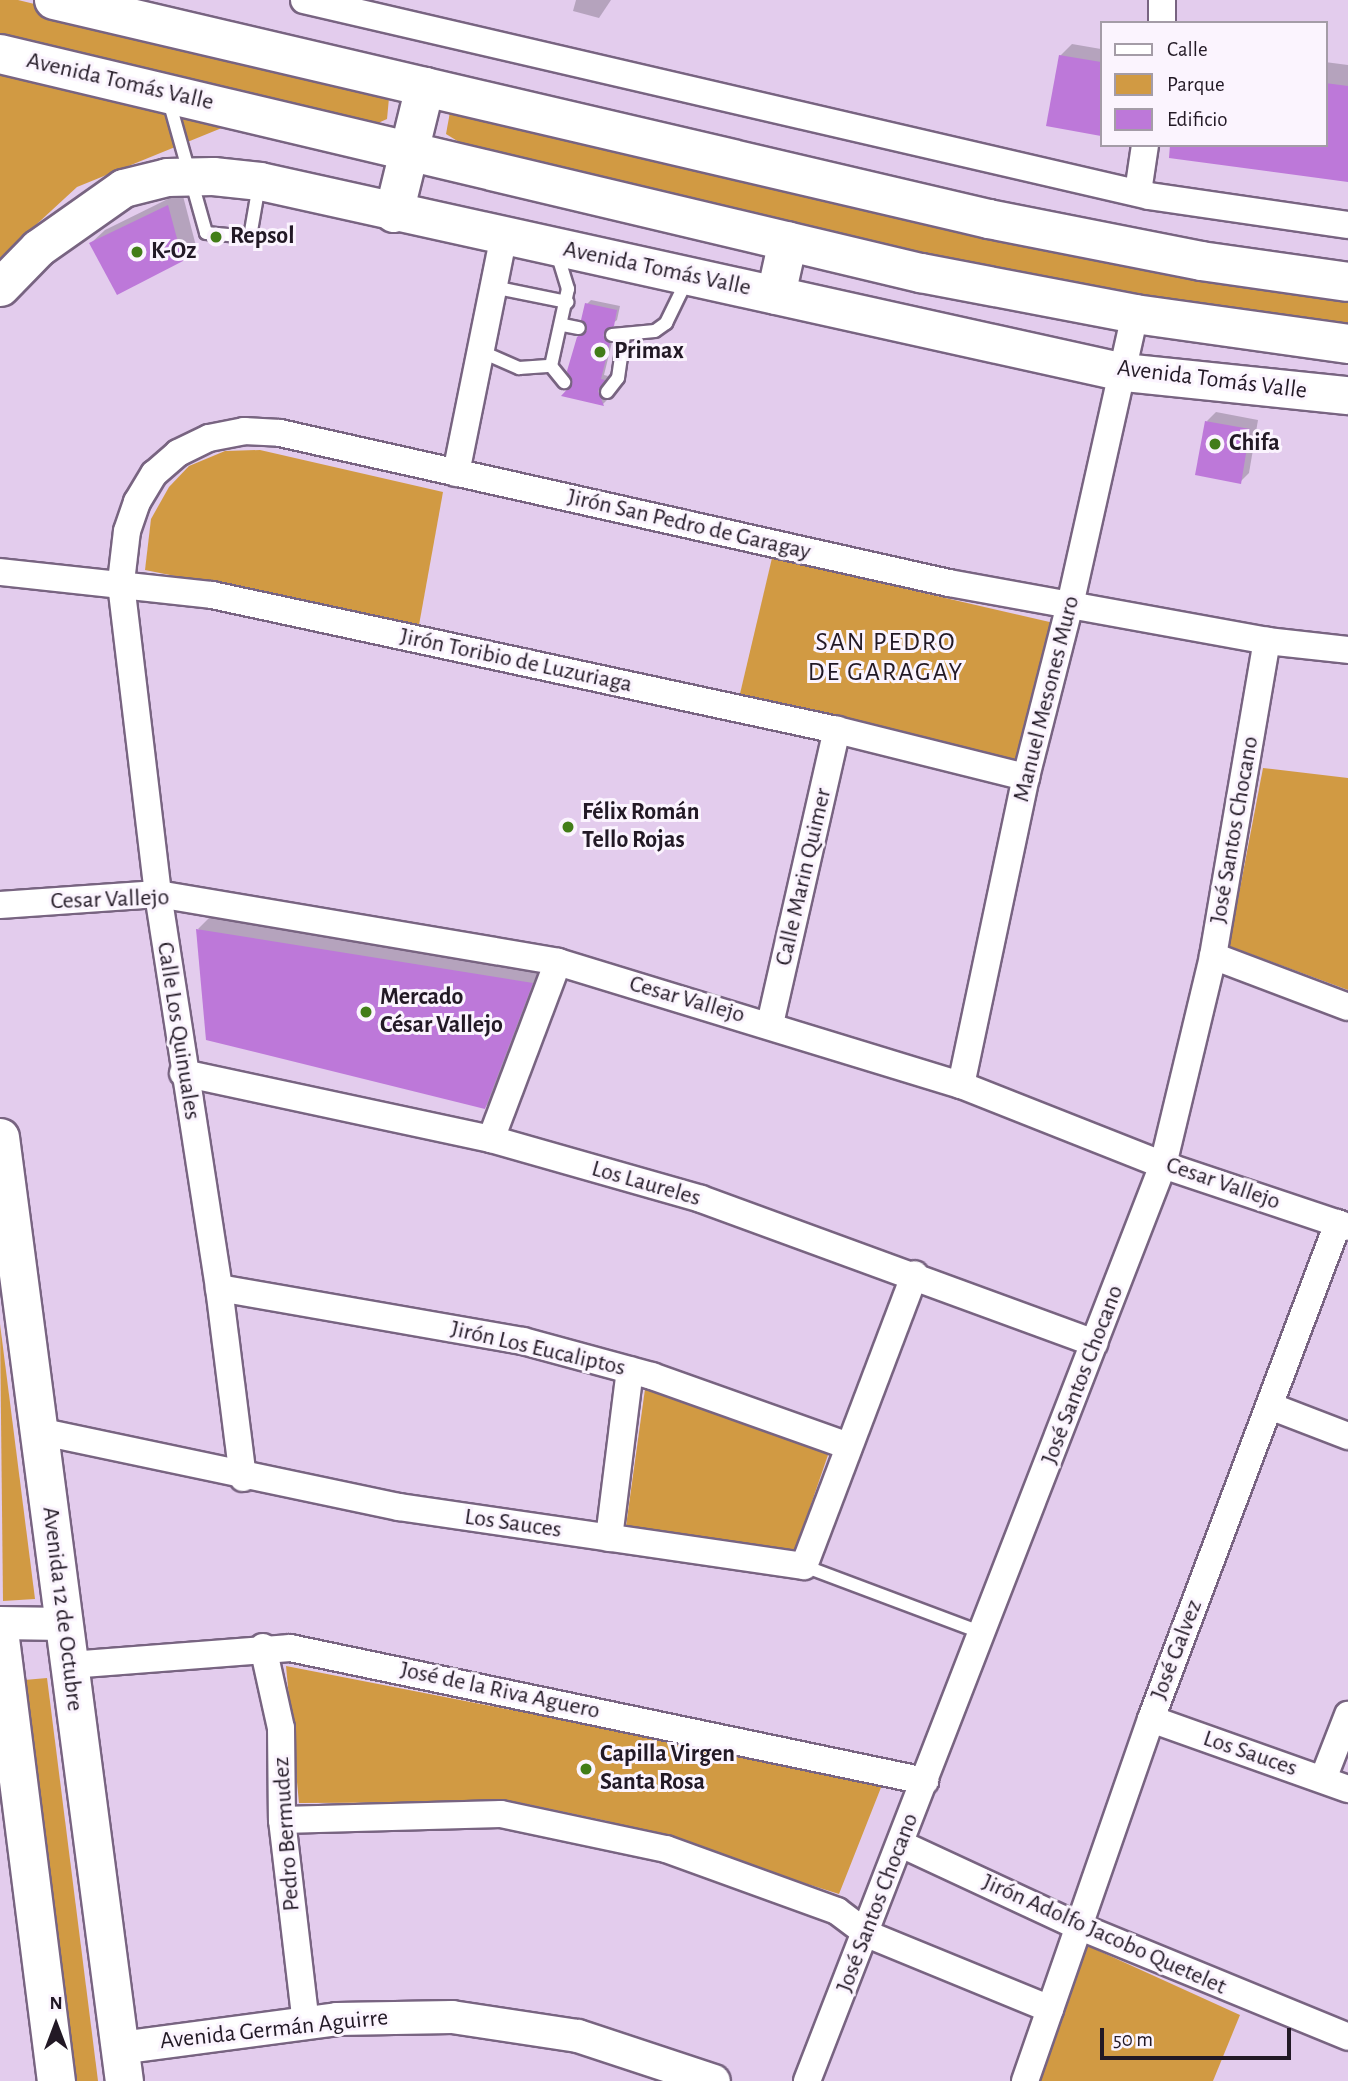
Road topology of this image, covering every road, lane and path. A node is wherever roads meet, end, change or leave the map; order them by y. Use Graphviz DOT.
graph roads {
  1 [pos="54,0"];
  2 [pos="304,0"];
  3 [pos="1163,0"];
  4 [pos="1163,21"];
  5 [pos="0,54"];
  6 [pos="425,87"];
  7 [pos="166,93"];
  8 [pos="1145,147"];
  9 [pos="410,150"];
  10 [pos="191,176"];
  11 [pos="260,181"];
  12 [pos="1138,192"];
  13 [pos="394,213"];
  14 [pos="1348,225"];
  15 [pos="504,235"];
  16 [pos="788,241"];
  17 [pos="554,246"];
  18 [pos="689,275"];
  19 [pos="1348,282"];
  20 [pos="0,287"];
  21 [pos="493,287"];
  22 [pos="776,295"];
  23 [pos="567,302"];
  24 [pos="1135,314"];
  25 [pos="564,325"];
  26 [pos="579,328"];
  27 [pos="1348,344"];
  28 [pos="480,351"];
  29 [pos="551,366"];
  30 [pos="1124,372"];
  31 [pos="564,382"];
  32 [pos="607,392"];
  33 [pos="1348,395"];
  34 [pos="456,473"];
  35 [pos="0,572"];
  36 [pos="121,582"];
  37 [pos="1070,605"];
  38 [pos="1267,641"];
  39 [pos="1348,650"];
  40 [pos="837,730"];
  41 [pos="1026,777"];
  42 [pos="158,894"];
  43 [pos="0,905"];
  44 [pos="1213,956"];
  45 [pos="558,962"];
  46 [pos="1348,1007"];
  47 [pos="770,1024"];
  48 [pos="183,1073"];
  49 [pos="961,1085"];
  50 [pos="0,1137"];
  51 [pos="491,1139"];
  52 [pos="1163,1165"];
  53 [pos="1343,1225"];
  54 [pos="915,1274"];
  55 [pos="219,1288"];
  56 [pos="1095,1343"];
  57 [pos="630,1370"];
  58 [pos="1270,1406"];
  59 [pos="38,1431"];
  60 [pos="1348,1436"];
  61 [pos="849,1446"];
  62 [pos="243,1478"];
  63 [pos="609,1538"];
  64 [pos="804,1566"];
  65 [pos="0,1623"];
  66 [pos="64,1624"];
  67 [pos="982,1634"];
  68 [pos="0,1638"];
  69 [pos="262,1647"];
  70 [pos="69,1665"];
  71 [pos="1348,1715"];
  72 [pos="1151,1719"];
  73 [pos="1324,1779"];
  74 [pos="925,1781"];
  75 [pos="1348,1789"];
  76 [pos="282,1819"];
  77 [pos="901,1844"];
  78 [pos="1078,1926"];
  79 [pos="867,1934"];
  80 [pos="1050,2009"];
  81 [pos="306,2023"];
  82 [pos="1348,2037"];
  83 [pos="122,2064"];
  84 [pos="56,2081"];
  85 [pos="714,2081"];
  86 [pos="807,2081"];
  87 [pos="1025,2081"];
  1 -- 6 [label="main road"];
  2 -- 12 [label="street"];
  3 -- 4 [label="street"];
  5 -- 7 [label="main road, Avenida Tomás Valle"];
  6 -- 9 [label="main road"];
  6 -- 19 [label="main road"];
  7 -- 9 [label="main road, Avenida Tomás Valle"];
  7 -- 10 [label="lane"];
  8 -- 12 [label="street"];
  9 -- 13 [label="main road"];
  9 -- 16 [label="main road, Avenida Tomás Valle"];
  10 -- 11 [label="main road, Avenida Tomás Valle"];
  10 -- 11 [label="lane"];
  10 -- 20 [label="main road, Avenida Tomás Valle"];
  11 -- 13 [label="main road, Avenida Tomás Valle"];
  12 -- 14 [label="street"];
  13 -- 15 [label="main road, Avenida Tomás Valle"];
  15 -- 17 [label="main road, Avenida Tomás Valle"];
  15 -- 21 [label="street"];
  16 -- 22 [label="main road"];
  16 -- 24 [label="main road, Avenida Tomás Valle"];
  17 -- 18 [label="main road, Avenida Tomás Valle"];
  17 -- 23 [label="lane"];
  18 -- 22 [label="main road, Avenida Tomás Valle"];
  18 -- 32 [label="lane"];
  21 -- 23 [label="lane"];
  21 -- 28 [label="street"];
  22 -- 30 [label="main road, Avenida Tomás Valle"];
  23 -- 25 [label="lane"];
  24 -- 27 [label="main road, Avenida Tomás Valle"];
  24 -- 30 [label="street, Manuel Mesones Muro"];
  25 -- 26 [label="lane"];
  25 -- 29 [label="lane"];
  28 -- 29 [label="lane"];
  28 -- 34 [label="street"];
  29 -- 31 [label="lane"];
  30 -- 33 [label="main road, Avenida Tomás Valle"];
  30 -- 37 [label="street, Manuel Mesones Muro"];
  34 -- 36 [label="street, Jirón San Pedro de Garagay"];
  34 -- 37 [label="street, Jirón San Pedro de Garagay"];
  35 -- 36 [label="street, Jirón Toribio de Luzuriaga"];
  36 -- 40 [label="street, Jirón Toribio de Luzuriaga"];
  36 -- 42 [label="street, Calle Los Quinuales"];
  37 -- 38 [label="street, Jirón San Pedro de Garagay"];
  37 -- 41 [label="street, Manuel Mesones Muro"];
  38 -- 39 [label="street, Jirón San Pedro de Garagay"];
  38 -- 44 [label="street, José Santos Chocano"];
  40 -- 41 [label="street, Jirón Toribio de Luzuriaga"];
  40 -- 47 [label="street, Calle Marin Quimer"];
  41 -- 49 [label="street, Manuel Mesones Muro"];
  42 -- 43 [label="street, Cesar Vallejo"];
  42 -- 45 [label="street, Cesar Vallejo"];
  42 -- 48 [label="street, Calle Los Quinuales"];
  44 -- 46 [label="street"];
  44 -- 52 [label="street, José Santos Chocano"];
  45 -- 47 [label="street, Cesar Vallejo"];
  45 -- 51 [label="street"];
  47 -- 49 [label="street, Cesar Vallejo"];
  48 -- 51 [label="street, Los Laureles"];
  48 -- 55 [label="street, Calle Los Quinuales"];
  49 -- 52 [label="street, Cesar Vallejo"];
  50 -- 59 [label="main road, Avenida 12 de Octubre"];
  51 -- 54 [label="street, Los Laureles"];
  52 -- 53 [label="street, Cesar Vallejo"];
  52 -- 56 [label="street, José Santos Chocano"];
  53 -- 58 [label="street, José Galvez"];
  54 -- 56 [label="street, Los Laureles"];
  54 -- 61 [label="street"];
  55 -- 57 [label="street, Jirón Los Eucaliptos"];
  55 -- 62 [label="street, Calle Los Quinuales"];
  56 -- 67 [label="street, José Santos Chocano"];
  57 -- 61 [label="street, Jirón Los Eucaliptos"];
  57 -- 63 [label="street"];
  58 -- 60 [label="street"];
  58 -- 72 [label="street, José Galvez"];
  59 -- 62 [label="street, Los Sauces"];
  59 -- 66 [label="main road, Avenida 12 de Octubre"];
  61 -- 64 [label="street"];
  62 -- 63 [label="street, Los Sauces"];
  63 -- 64 [label="street, Los Sauces"];
  64 -- 67 [label="lane, Los Sauces"];
  65 -- 66 [label="street"];
  66 -- 70 [label="main road, Avenida 12 de Octubre"];
  67 -- 74 [label="street, José Santos Chocano"];
  68 -- 84 [label="main road"];
  69 -- 70 [label="street, José de la Riva Aguero"];
  69 -- 74 [label="street, José de la Riva Aguero"];
  69 -- 76 [label="street, Pedro Bermudez"];
  70 -- 83 [label="main road, Avenida 12 de Octubre"];
  71 -- 73 [label="street"];
  72 -- 73 [label="street, Los Sauces"];
  72 -- 78 [label="street, José Galvez"];
  73 -- 75 [label="street, Los Sauces"];
  74 -- 77 [label="street, José Santos Chocano"];
  76 -- 79 [label="street"];
  76 -- 81 [label="street, Pedro Bermudez"];
  77 -- 78 [label="street, Jirón Adolfo Jacobo Quetelet"];
  77 -- 79 [label="street, José Santos Chocano"];
  78 -- 80 [label="street, José Galvez"];
  78 -- 82 [label="street, Jirón Adolfo Jacobo Quetelet"];
  79 -- 80 [label="street"];
  79 -- 86 [label="street, José Santos Chocano"];
  80 -- 87 [label="street, José Galvez"];
  81 -- 83 [label="street, Avenida Germán Aguirre"];
  81 -- 85 [label="street, Avenida Germán Aguirre"];
}
